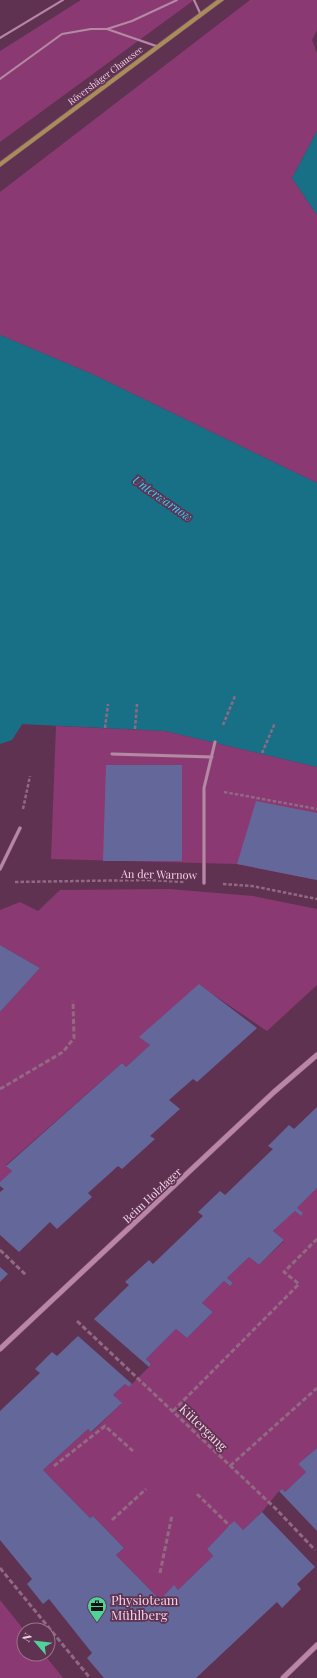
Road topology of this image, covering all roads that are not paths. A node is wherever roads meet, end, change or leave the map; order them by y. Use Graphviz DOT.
graph roads {
  1 [pos="63,0"];
  2 [pos="177,0"];
  3 [pos="194,0"];
  4 [pos="222,0"];
  5 [pos="201,15"];
  6 [pos="107,29"];
  7 [pos="0,38"];
  8 [pos="159,47"];
  9 [pos="0,78"];
  10 [pos="0,165"];
  11 [pos="216,742"];
  12 [pos="112,754"];
  13 [pos="212,757"];
  14 [pos="20,828"];
  15 [pos="0,869"];
  16 [pos="204,883"];
  17 [pos="317,1055"];
  18 [pos="0,1349"];
  19 [pos="317,1645"];
  20 [pos="283,1678"];
  1 -- 7 [label="lane"];
  2 -- 6 [label="lane"];
  3 -- 5 [label="lane"];
  4 -- 5 [label="main road, Rövershäger Chaussee"];
  5 -- 8 [label="main road, Rövershäger Chaussee"];
  6 -- 8 [label="lane"];
  6 -- 9 [label="lane"];
  8 -- 10 [label="main road, Rövershäger Chaussee"];
  11 -- 13 [label="lane"];
  12 -- 13 [label="lane"];
  13 -- 16 [label="lane"];
  14 -- 15 [label="lane"];
  17 -- 18 [label="street, Beim Holzlager"];
  19 -- 20 [label="street"];
}
